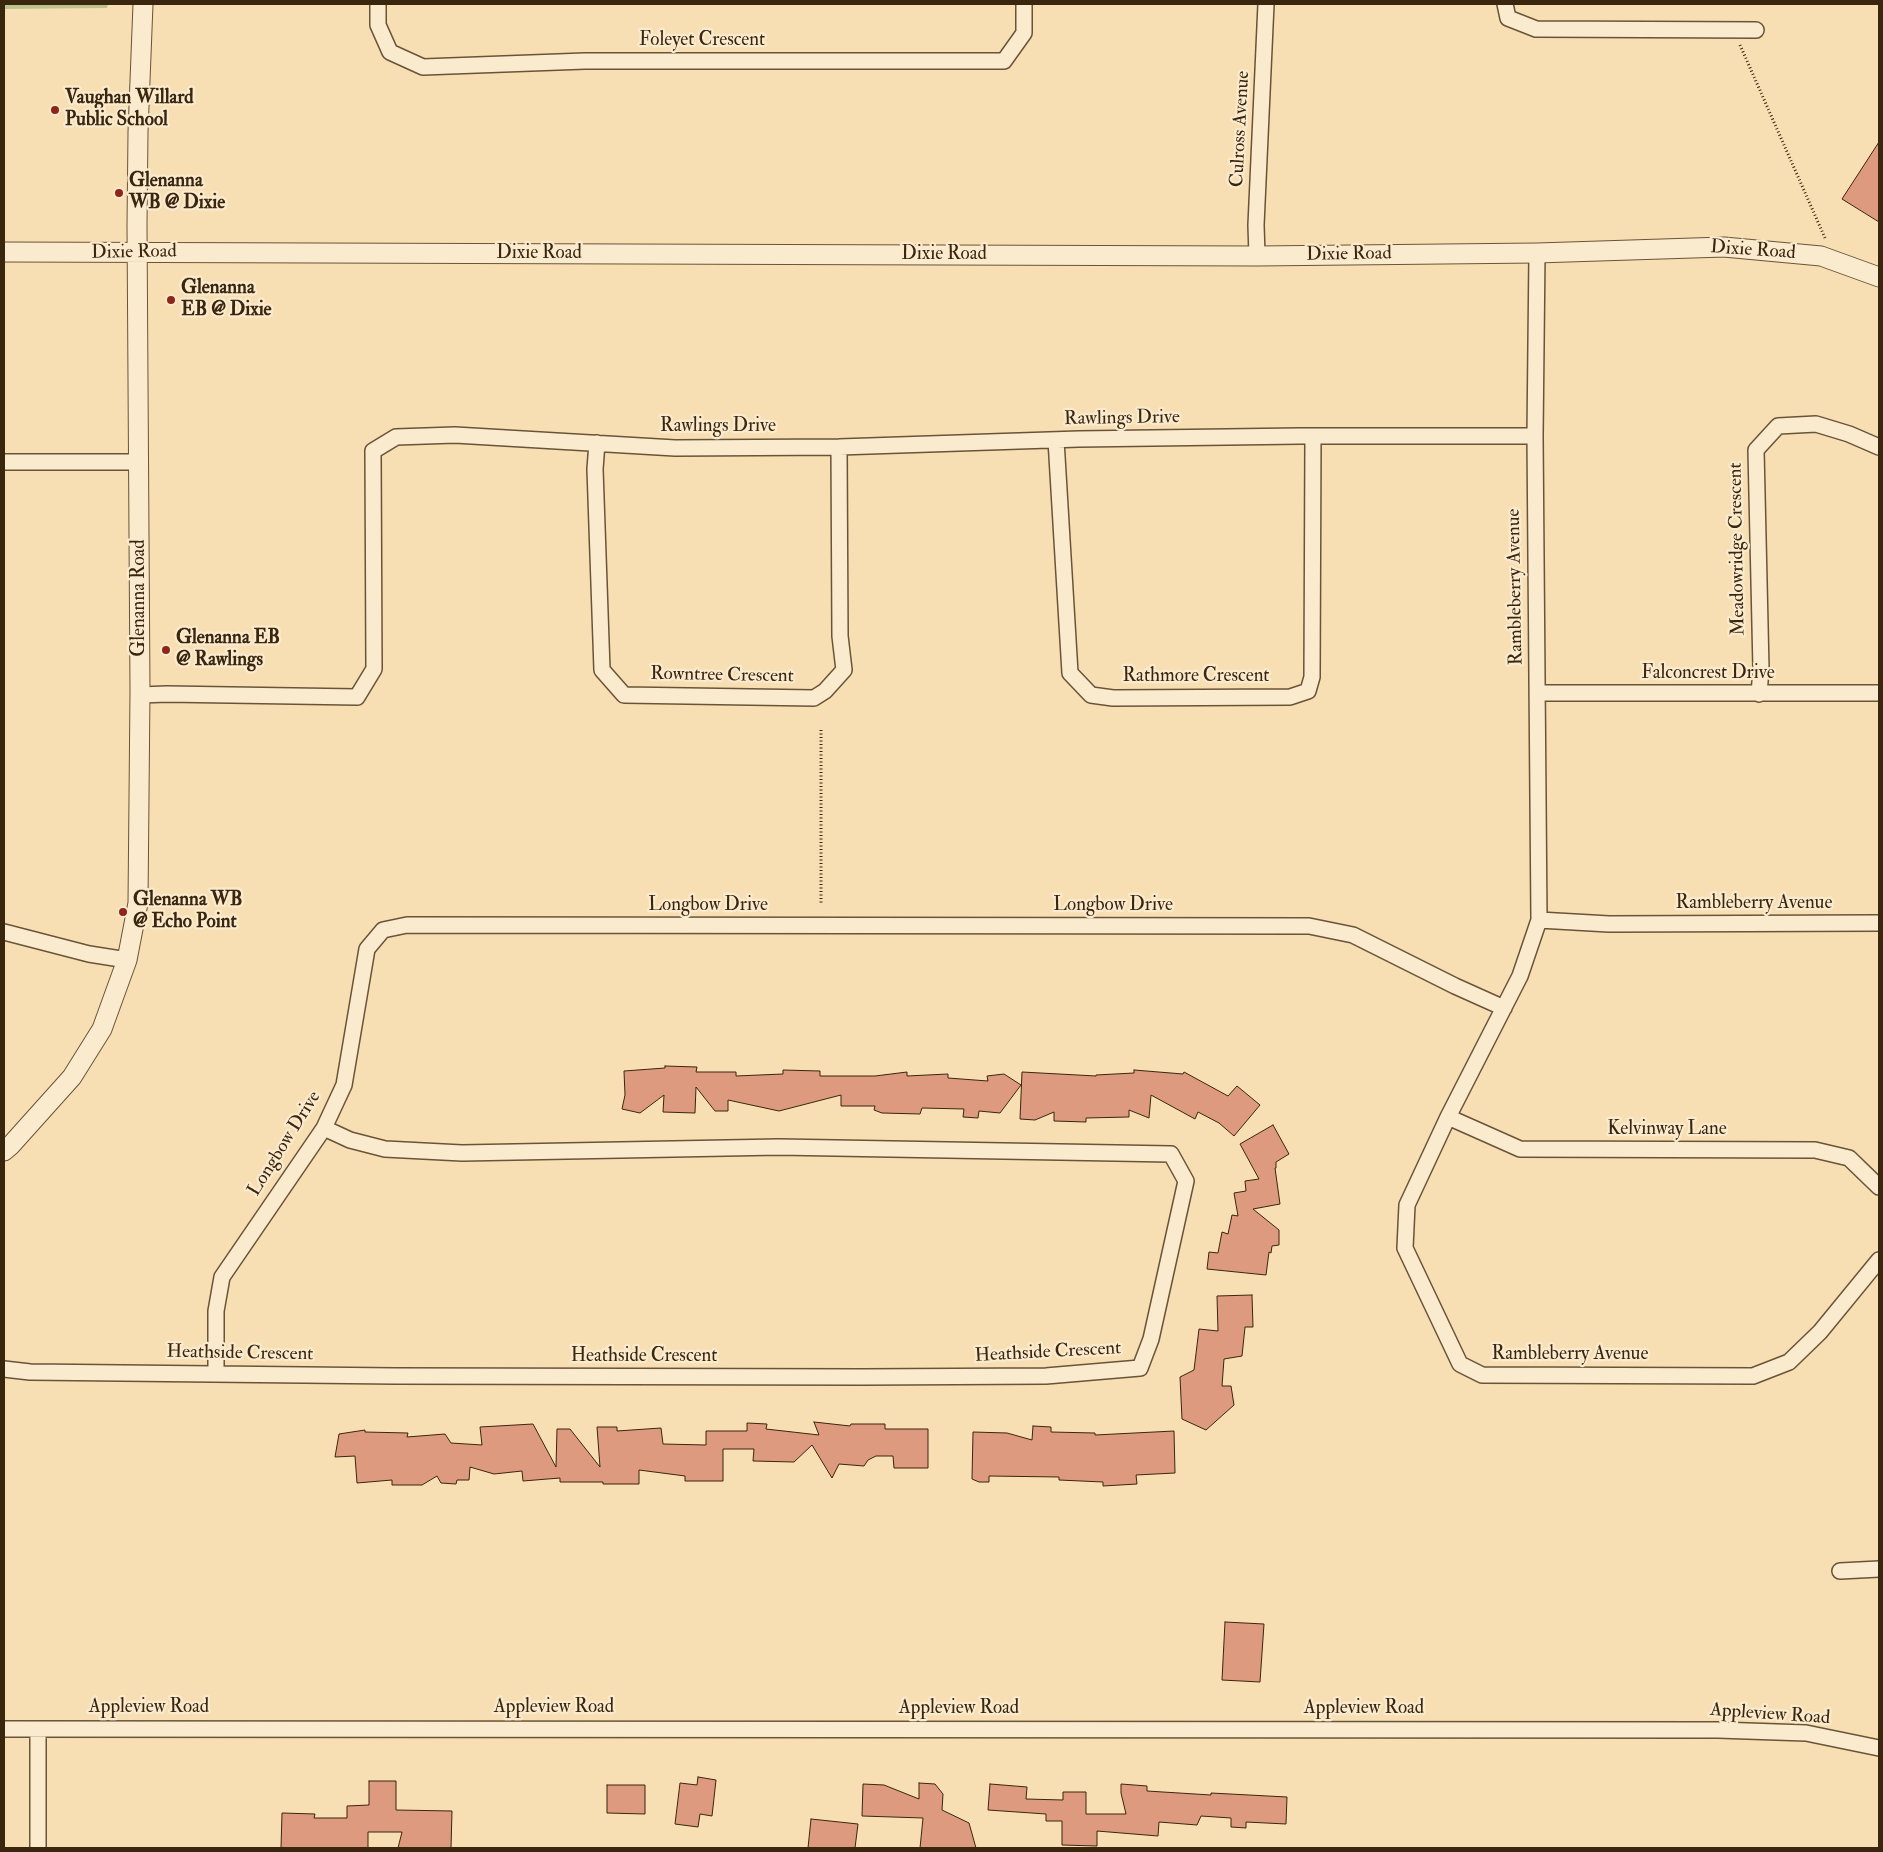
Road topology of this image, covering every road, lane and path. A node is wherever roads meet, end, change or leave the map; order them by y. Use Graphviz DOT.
graph roads {
  1 [pos="143,4"];
  2 [pos="378,4"];
  3 [pos="1024,4"];
  4 [pos="1266,4"];
  5 [pos="1506,11"];
  6 [pos="1734,30"];
  7 [pos="1756,30"];
  8 [pos="4,252"];
  9 [pos="138,253"];
  10 [pos="1537,254"];
  11 [pos="1257,256"];
  12 [pos="1836,262"];
  13 [pos="1879,277"];
  14 [pos="1313,436"];
  15 [pos="1535,436"];
  16 [pos="1056,440"];
  17 [pos="597,443"];
  18 [pos="839,447"];
  19 [pos="1879,447"];
  20 [pos="4,462"];
  21 [pos="138,462"];
  22 [pos="1879,693"];
  23 [pos="1537,694"];
  24 [pos="1760,694"];
  25 [pos="140,695"];
  26 [pos="821,730"];
  27 [pos="821,904"];
  28 [pos="1539,920"];
  29 [pos="1879,923"];
  30 [pos="4,932"];
  31 [pos="127,960"];
  32 [pos="1504,1008"];
  33 [pos="1448,1117"];
  34 [pos="324,1128"];
  35 [pos="4,1151"];
  36 [pos="1879,1187"];
  37 [pos="1879,1260"];
  38 [pos="4,1369"];
  39 [pos="216,1374"];
  40 [pos="1879,1569"];
  41 [pos="1840,1571"];
  42 [pos="4,1729"];
  43 [pos="38,1730"];
  44 [pos="1879,1748"];
  45 [pos="38,1848"];
  1 -- 9 [label="street, Glenanna Road"];
  2 -- 3 [label="street, Foleyet Crescent"];
  4 -- 11 [label="street, Culross Avenue"];
  5 -- 6 [label="street"];
  6 -- 7 [label="street"];
  6 -- 12 [label="path"];
  8 -- 9 [label="street, Dixie Road"];
  9 -- 11 [label="street, Dixie Road"];
  9 -- 21 [label="street, Glenanna Road"];
  10 -- 11 [label="street, Dixie Road"];
  10 -- 12 [label="street, Dixie Road"];
  10 -- 15 [label="street, Rambleberry Avenue"];
  12 -- 13 [label="street, Dixie Road"];
  14 -- 15 [label="street, Rawlings Drive"];
  14 -- 16 [label="street, Rawlings Drive"];
  14 -- 16 [label="street, Rathmore Crescent"];
  15 -- 23 [label="street, Rambleberry Avenue"];
  16 -- 18 [label="street, Rawlings Drive"];
  17 -- 18 [label="street, Rawlings Drive"];
  17 -- 18 [label="street, Rowntree Crescent"];
  17 -- 25 [label="street, Rawlings Drive"];
  19 -- 24 [label="street, Meadowridge Crescent"];
  20 -- 21 [label="street"];
  21 -- 25 [label="street, Glenanna Road"];
  22 -- 24 [label="street, Falconcrest Drive"];
  23 -- 24 [label="street, Falconcrest Drive"];
  23 -- 28 [label="street, Rambleberry Avenue"];
  25 -- 31 [label="street, Glenanna Road"];
  26 -- 27 [label="path"];
  28 -- 29 [label="street, Rambleberry Avenue"];
  28 -- 32 [label="street, Rambleberry Avenue"];
  30 -- 31 [label="street"];
  31 -- 35 [label="street, Glenanna Road"];
  32 -- 33 [label="street, Rambleberry Avenue"];
  32 -- 34 [label="street, Longbow Drive"];
  33 -- 36 [label="street, Kelvinway Lane"];
  33 -- 37 [label="street, Rambleberry Avenue"];
  34 -- 39 [label="street, Longbow Drive"];
  34 -- 39 [label="street, Heathside Crescent"];
  38 -- 39 [label="street, Heathside Crescent"];
  40 -- 41 [label="street"];
  42 -- 43 [label="street, Appleview Road"];
  43 -- 44 [label="street, Appleview Road"];
  43 -- 45 [label="street"];
}
